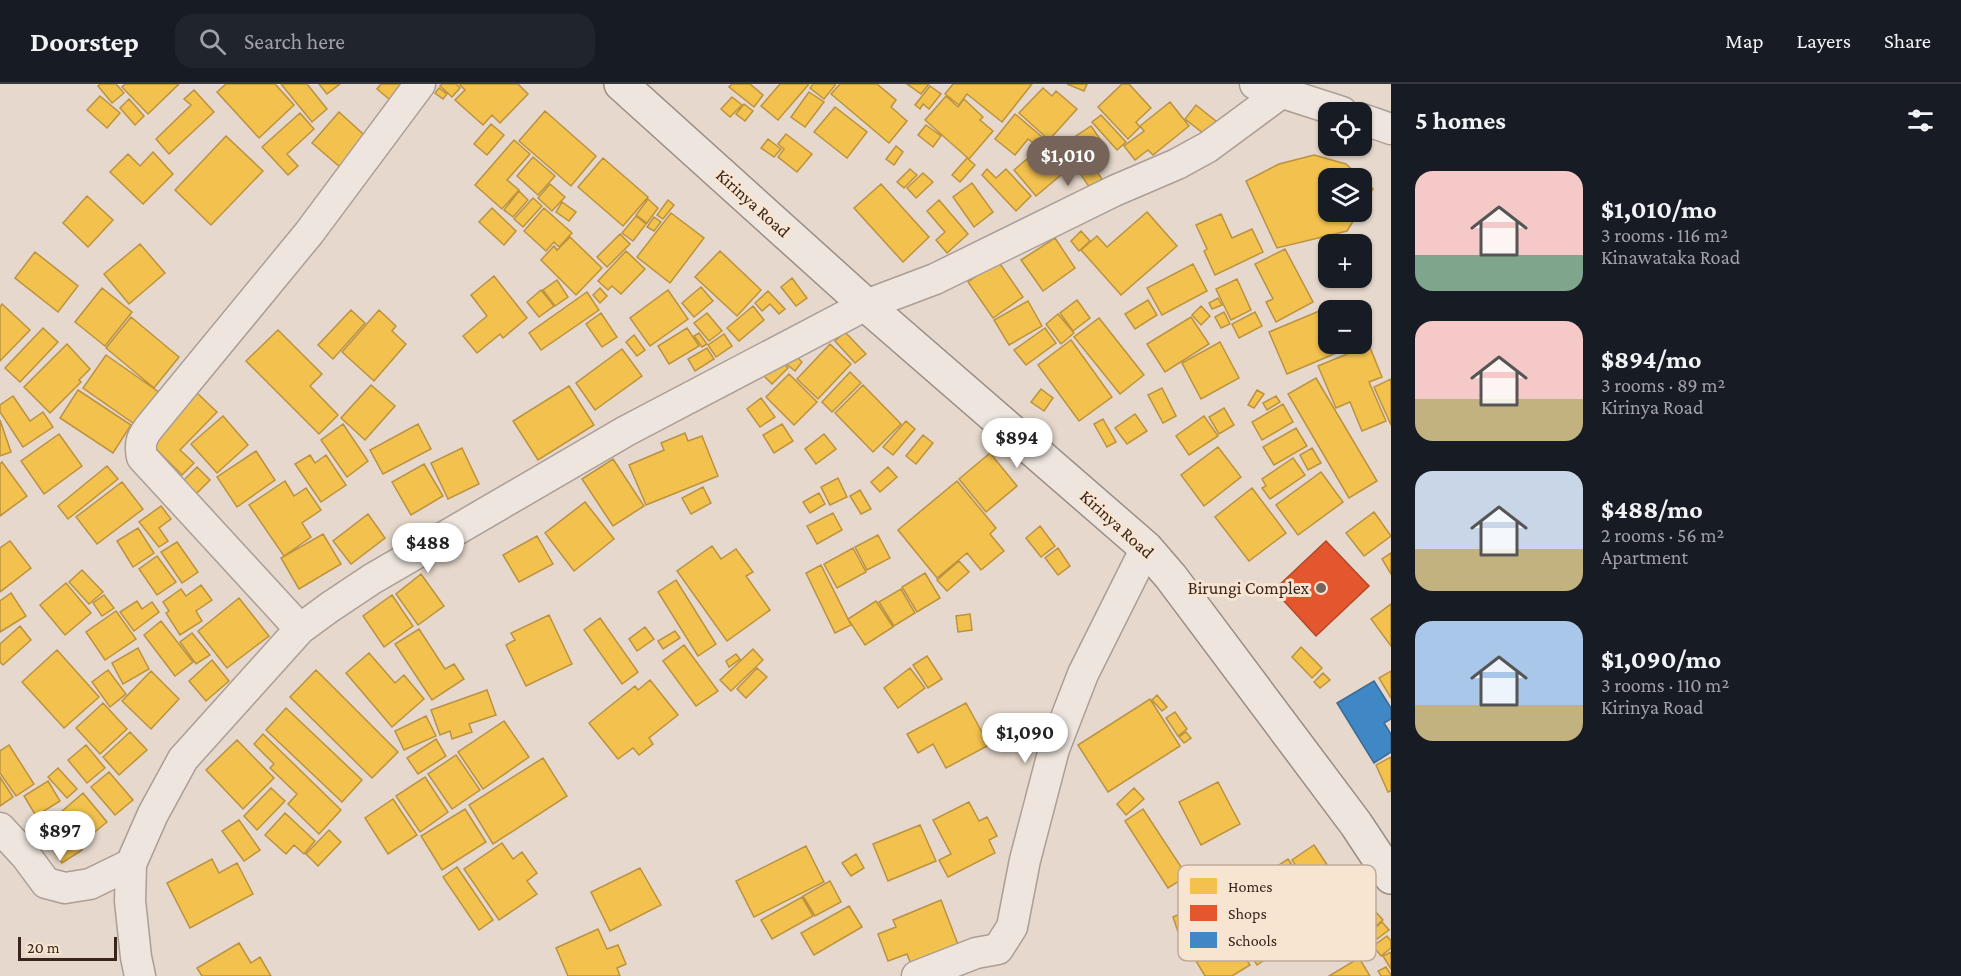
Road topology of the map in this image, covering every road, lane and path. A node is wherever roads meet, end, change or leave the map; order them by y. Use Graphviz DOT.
graph roads {
  1 [pos="420,84"];
  2 [pos="621,84"];
  3 [pos="1268,88"];
  4 [pos="1318,104"];
  5 [pos="1372,122"];
  6 [pos="1391,129"];
  7 [pos="866,305"];
  8 [pos="1146,548"];
  9 [pos="300,629"];
  10 [pos="0,828"];
  11 [pos="131,864"];
  12 [pos="1391,877"];
  13 [pos="140,976"];
  14 [pos="917,976"];
  1 -- 9 [label="street"];
  2 -- 7 [label="main road, Kirinya Road"];
  3 -- 4 [label="street"];
  3 -- 7 [label="street"];
  5 -- 6 [label="street"];
  7 -- 8 [label="main road, Kirinya Road"];
  7 -- 9 [label="street"];
  8 -- 12 [label="main road, Kirinya Road"];
  8 -- 14 [label="street"];
  9 -- 11 [label="street"];
  10 -- 11 [label="street"];
  11 -- 13 [label="street"];
}
